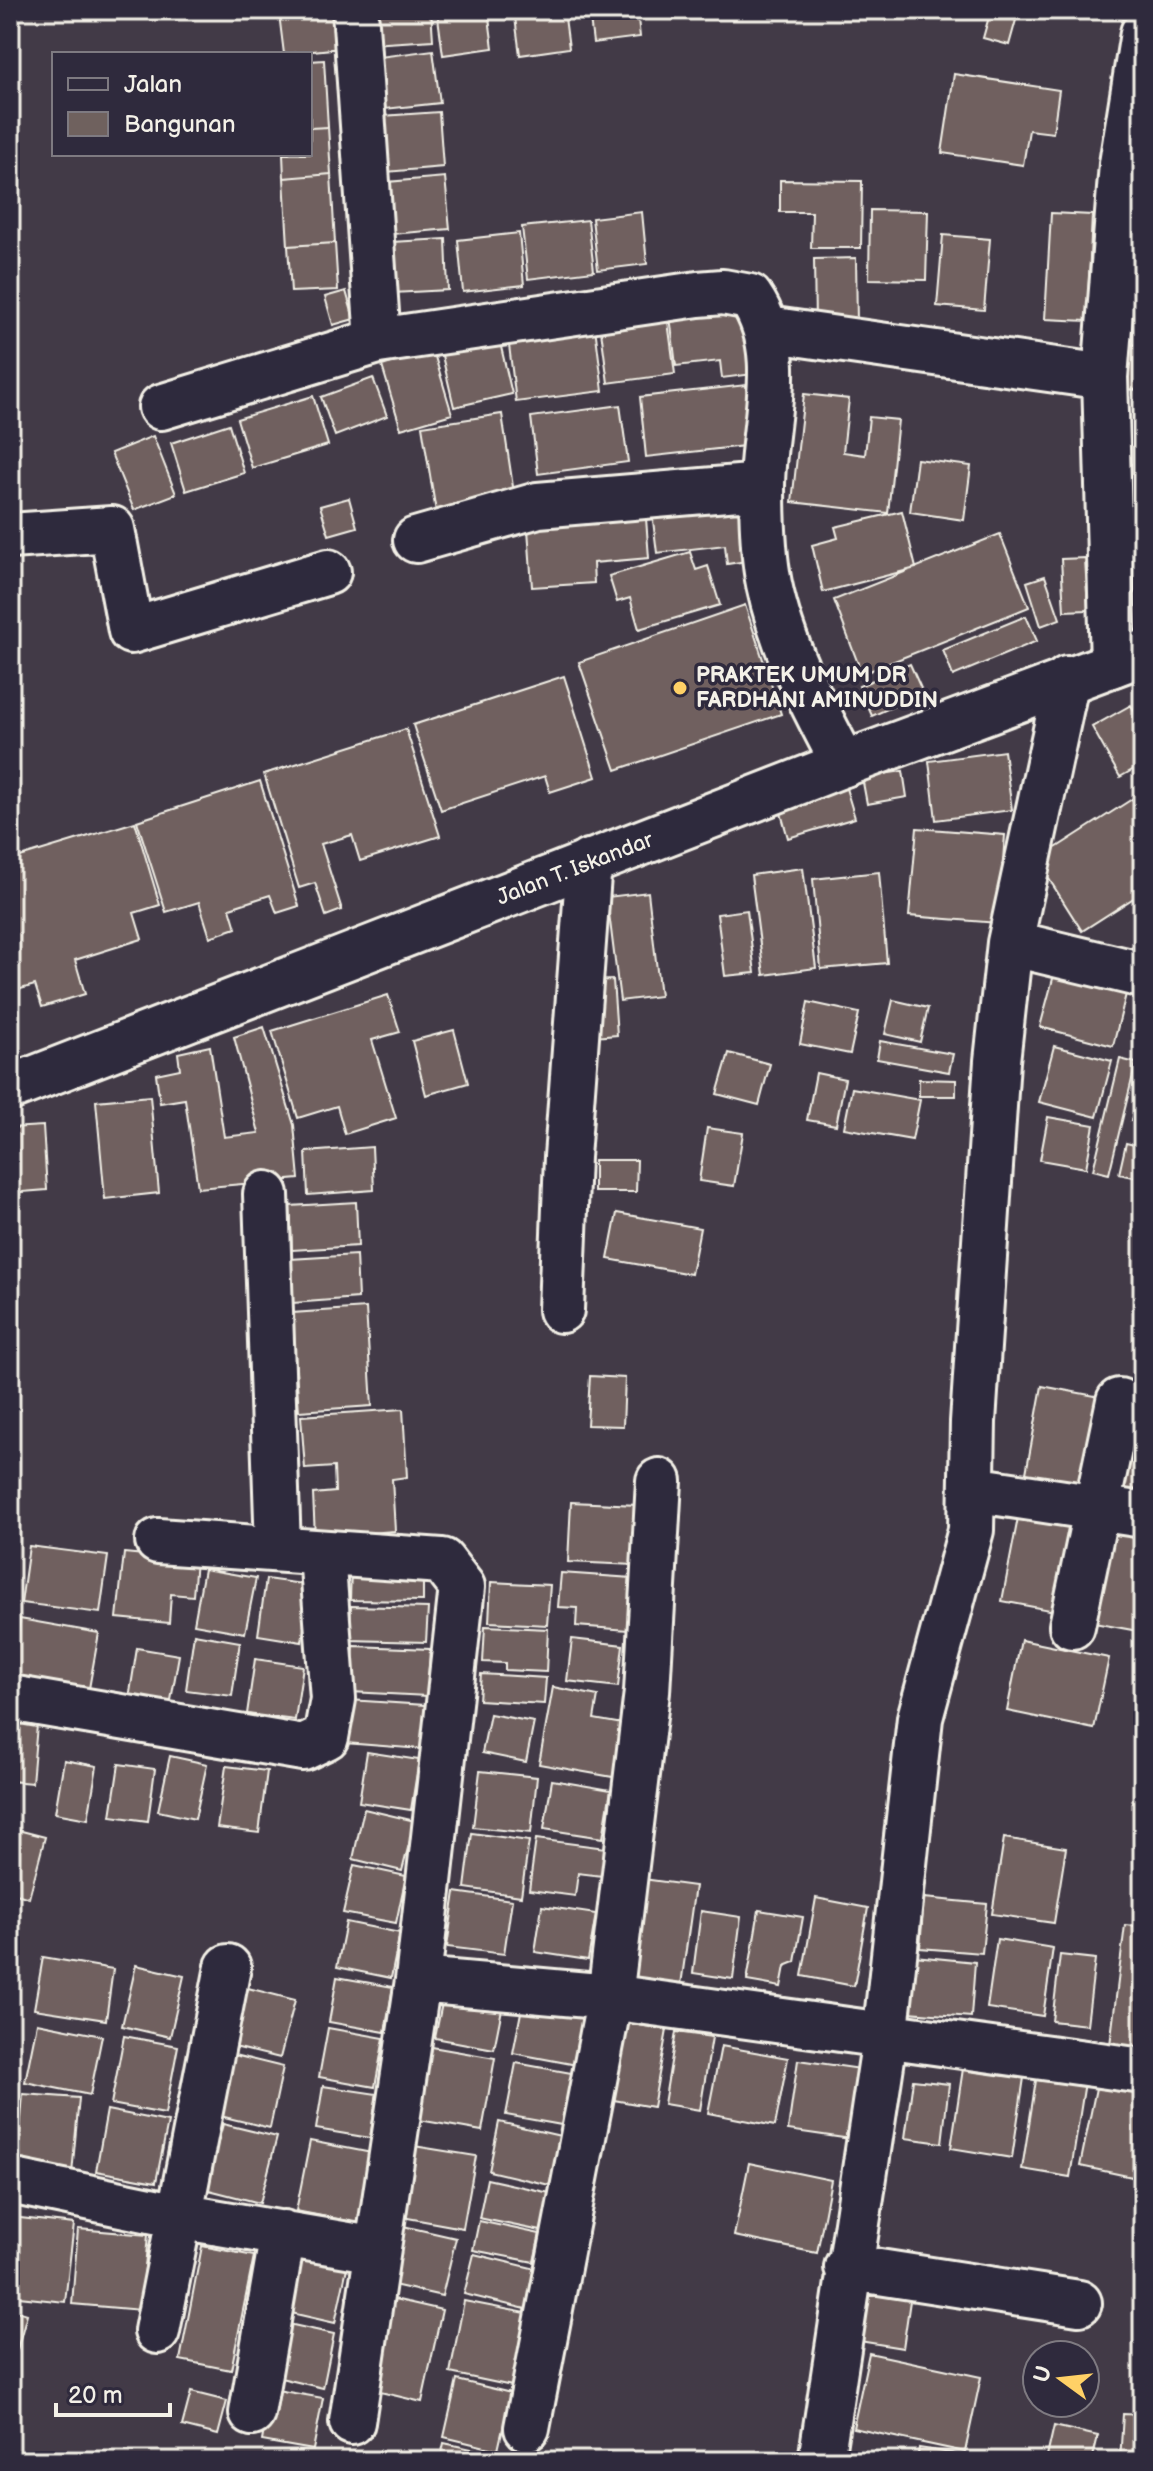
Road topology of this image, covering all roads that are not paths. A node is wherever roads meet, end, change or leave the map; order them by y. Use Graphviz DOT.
graph roads {
  1 [pos="355,10"];
  2 [pos="1143,33"];
  3 [pos="767,329"];
  4 [pos="378,341"];
  5 [pos="1105,377"];
  6 [pos="161,407"];
  7 [pos="762,486"];
  8 [pos="10,536"];
  9 [pos="416,540"];
  10 [pos="328,572"];
  11 [pos="1128,658"];
  12 [pos="1067,679"];
  13 [pos="844,764"];
  14 [pos="589,862"];
  15 [pos="1010,943"];
  16 [pos="1143,975"];
  17 [pos="10,1088"];
  18 [pos="266,1194"];
  19 [pos="561,1310"];
  20 [pos="1119,1401"];
  21 [pos="659,1481"];
  22 [pos="972,1489"];
  23 [pos="1098,1507"];
  24 [pos="1143,1515"];
  25 [pos="158,1541"];
  26 [pos="278,1549"];
  27 [pos="322,1554"];
  28 [pos="1072,1626"];
  29 [pos="10,1698"];
  30 [pos="228,1967"];
  31 [pos="418,1980"];
  32 [pos="610,1997"];
  33 [pos="885,2038"];
  34 [pos="1143,2071"];
  35 [pos="10,2181"];
  36 [pos="179,2216"];
  37 [pos="283,2233"];
  38 [pos="377,2250"];
  39 [pos="847,2267"];
  40 [pos="1079,2303"];
  41 [pos="157,2331"];
  42 [pos="252,2413"];
  43 [pos="352,2422"];
  44 [pos="527,2428"];
  45 [pos="821,2461"];
  1 -- 4 [label="street"];
  2 -- 5 [label="street"];
  3 -- 4 [label="street"];
  3 -- 5 [label="street"];
  3 -- 7 [label="street"];
  4 -- 6 [label="street"];
  5 -- 11 [label="street"];
  7 -- 9 [label="street"];
  7 -- 13 [label="street"];
  8 -- 10 [label="street"];
  11 -- 12 [label="street, Jalan T. Iskandar"];
  12 -- 13 [label="street, Jalan T. Iskandar"];
  12 -- 15 [label="street"];
  13 -- 14 [label="street, Jalan T. Iskandar"];
  14 -- 17 [label="street, Jalan T. Iskandar"];
  14 -- 19 [label="street"];
  15 -- 16 [label="street"];
  15 -- 22 [label="street"];
  18 -- 26 [label="street"];
  20 -- 23 [label="street"];
  21 -- 32 [label="street"];
  22 -- 23 [label="street"];
  22 -- 33 [label="street"];
  23 -- 24 [label="street"];
  23 -- 28 [label="street"];
  25 -- 26 [label="street"];
  26 -- 27 [label="street"];
  27 -- 29 [label="street"];
  27 -- 31 [label="street"];
  30 -- 36 [label="street"];
  31 -- 32 [label="street"];
  31 -- 38 [label="street"];
  32 -- 33 [label="street"];
  32 -- 44 [label="street"];
  33 -- 34 [label="street"];
  33 -- 39 [label="street"];
  35 -- 36 [label="street"];
  36 -- 37 [label="street"];
  36 -- 41 [label="street"];
  37 -- 38 [label="street"];
  37 -- 42 [label="street"];
  38 -- 43 [label="street"];
  39 -- 40 [label="street"];
  39 -- 45 [label="street"];
}
